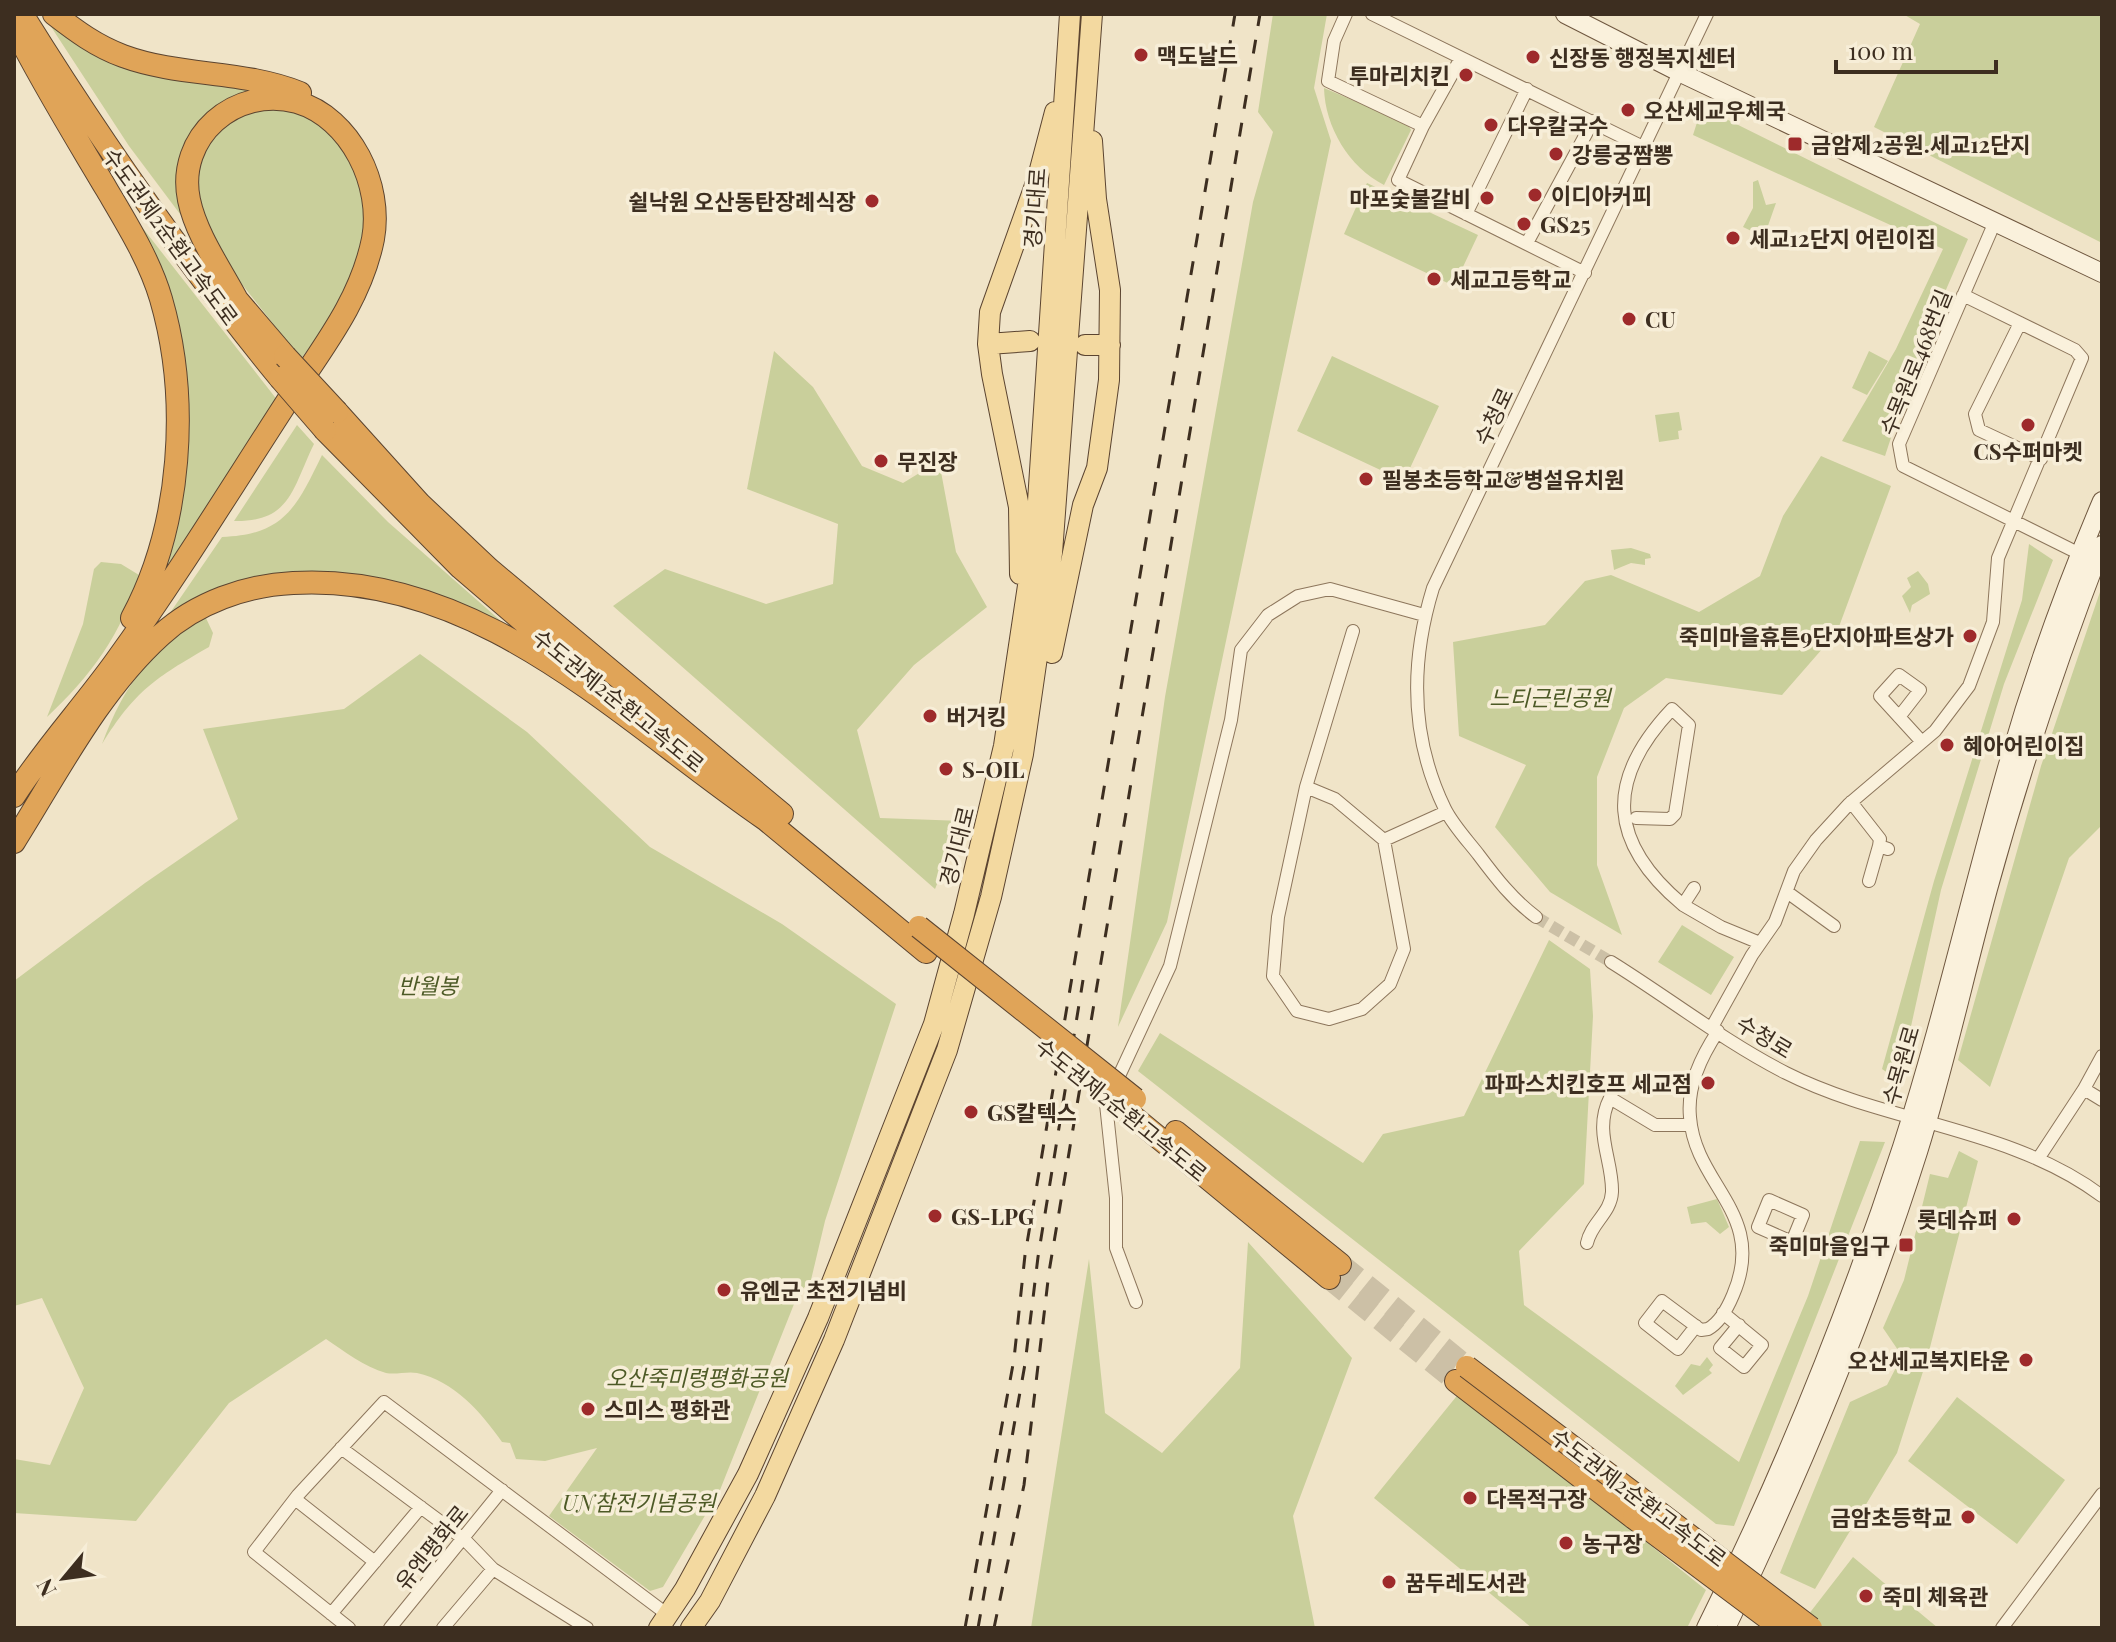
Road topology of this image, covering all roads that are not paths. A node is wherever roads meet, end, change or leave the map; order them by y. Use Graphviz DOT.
graph roads {
  1 [pos="22,14"];
  2 [pos="33,14"];
  3 [pos="54,14"];
  4 [pos="1070,14"];
  5 [pos="1092,14"];
  6 [pos="1346,14"];
  7 [pos="1372,14"];
  8 [pos="1565,14"];
  9 [pos="1707,14"];
  10 [pos="14,27"];
  11 [pos="1461,58"];
  12 [pos="1681,73"];
  13 [pos="1065,78"];
  14 [pos="1087,81"];
  15 [pos="1527,89"];
  16 [pos="1593,121"];
  17 [pos="1423,126"];
  18 [pos="1645,148"];
  19 [pos="1466,214"];
  20 [pos="1994,224"];
  21 [pos="1527,243"];
  22 [pos="1585,273"];
  23 [pos="2102,273"];
  24 [pos="1963,295"];
  25 [pos="236,298"];
  26 [pos="2020,323"];
  27 [pos="1030,341"];
  28 [pos="988,344"];
  29 [pos="1085,345"];
  30 [pos="1110,345"];
  31 [pos="331,421"];
  32 [pos="2041,459"];
  33 [pos="2102,501"];
  34 [pos="2014,521"];
  35 [pos="2102,545"];
  36 [pos="2080,554"];
  37 [pos="1027,598"];
  38 [pos="1424,615"];
  39 [pos="1353,631"];
  40 [pos="112,677"];
  41 [pos="1030,712"];
  42 [pos="1899,717"];
  43 [pos="1922,742"];
  44 [pos="1306,787"];
  45 [pos="14,796"];
  46 [pos="1851,802"];
  47 [pos="1446,812"];
  48 [pos="1636,818"];
  49 [pos="765,819"];
  50 [pos="1384,840"];
  51 [pos="14,842"];
  52 [pos="1869,881"];
  53 [pos="1694,888"];
  54 [pos="1787,892"];
  55 [pos="1683,905"];
  56 [pos="1536,917"];
  57 [pos="1834,926"];
  58 [pos="1760,943"];
  59 [pos="1611,962"];
  60 [pos="1715,1029"];
  61 [pos="2102,1056"];
  62 [pos="2084,1089"];
  63 [pos="2102,1100"];
  64 [pos="1130,1105"];
  65 [pos="1918,1120"];
  66 [pos="1691,1125"];
  67 [pos="2038,1159"];
  68 [pos="2102,1196"];
  69 [pos="1758,1227"];
  70 [pos="1739,1229"];
  71 [pos="1587,1243"];
  72 [pos="1334,1271"];
  73 [pos="1136,1302"];
  74 [pos="1723,1313"];
  75 [pos="1739,1325"];
  76 [pos="1696,1326"];
  77 [pos="341,1448"];
  78 [pos="502,1490"];
  79 [pos="2102,1494"];
  80 [pos="295,1499"];
  81 [pos="421,1507"];
  82 [pos="465,1540"];
  83 [pos="375,1562"];
  84 [pos="493,1569"];
  85 [pos="331,1614"];
  86 [pos="663,1621"];
  87 [pos="349,1628"];
  88 [pos="390,1628"];
  89 [pos="443,1628"];
  90 [pos="587,1628"];
  91 [pos="691,1628"];
  92 [pos="1706,1628"];
  93 [pos="1726,1628"];
  94 [pos="1781,1628"];
  95 [pos="1811,1628"];
  96 [pos="2002,1628"];
  1 -- 31 [label="highway, 수도권제2순환고속도로, bridge"];
  2 -- 25 [label="highway, 수도권제2순환고속도로"];
  3 -- 40 [label="highway"];
  4 -- 13 [label="main road, 경기대로"];
  5 -- 14 [label="main road, 경기대로"];
  6 -- 17 [label="street"];
  7 -- 11 [label="street"];
  8 -- 12 [label="street"];
  9 -- 12 [label="street, 수청로"];
  10 -- 40 [label="highway"];
  11 -- 15 [label="street"];
  11 -- 17 [label="street"];
  12 -- 18 [label="street, 수청로"];
  12 -- 20 [label="street"];
  13 -- 28 [label="main road"];
  13 -- 37 [label="main road, 경기대로"];
  14 -- 30 [label="main road"];
  14 -- 41 [label="main road, 경기대로"];
  15 -- 16 [label="street"];
  15 -- 19 [label="street"];
  16 -- 18 [label="street"];
  16 -- 21 [label="street"];
  17 -- 19 [label="street"];
  18 -- 22 [label="street, 수청로"];
  19 -- 21 [label="street"];
  20 -- 23 [label="street"];
  20 -- 24 [label="street, 수목원로468번길"];
  21 -- 22 [label="street"];
  22 -- 38 [label="street, 수청로"];
  24 -- 26 [label="street"];
  24 -- 34 [label="street, 수목원로468번길"];
  25 -- 31 [label="highway, 수도권제2순환고속도로, bridge"];
  25 -- 40 [label="highway"];
  26 -- 32 [label="street"];
  26 -- 32 [label="street"];
  27 -- 28 [label="main road"];
  28 -- 37 [label="main road"];
  29 -- 30 [label="main road"];
  30 -- 41 [label="main road"];
  31 -- 49 [label="highway, 수도권제2순환고속도로"];
  31 -- 64 [label="highway, 수도권제2순환고속도로, bridge"];
  32 -- 34 [label="street"];
  33 -- 36 [label="street, 수목원로"];
  34 -- 36 [label="street, 수목원로468번길"];
  34 -- 43 [label="street"];
  35 -- 65 [label="street, 수목원로"];
  36 -- 65 [label="street, 수목원로"];
  37 -- 86 [label="main road, 경기대로"];
  38 -- 47 [label="street, 수청로"];
  38 -- 73 [label="street"];
  39 -- 44 [label="street"];
  40 -- 45 [label="highway"];
  40 -- 49 [label="highway"];
  40 -- 51 [label="highway"];
  41 -- 91 [label="main road, 경기대로"];
  42 -- 43 [label="street"];
  43 -- 46 [label="street"];
  44 -- 50 [label="street"];
  44 -- 50 [label="street"];
  46 -- 52 [label="street"];
  46 -- 54 [label="street"];
  47 -- 50 [label="street"];
  47 -- 56 [label="street, 수청로"];
  48 -- 55 [label="street"];
  49 -- 64 [label="highway, 수도권제2순환고속도로"];
  53 -- 55 [label="street"];
  54 -- 57 [label="street"];
  54 -- 58 [label="street"];
  55 -- 58 [label="street"];
  58 -- 60 [label="street"];
  59 -- 60 [label="street, 수청로"];
  60 -- 65 [label="street, 수청로"];
  60 -- 66 [label="street"];
  61 -- 62 [label="street"];
  62 -- 63 [label="street"];
  62 -- 67 [label="street"];
  64 -- 72 [label="highway, 수도권제2순환고속도로"];
  65 -- 67 [label="street, 수청로"];
  65 -- 92 [label="street, 수목원로"];
  65 -- 93 [label="street, 수목원로"];
  66 -- 70 [label="street"];
  66 -- 71 [label="street"];
  67 -- 68 [label="street, 수청로"];
  69 -- 70 [label="street"];
  70 -- 74 [label="street"];
  74 -- 75 [label="street"];
  74 -- 76 [label="street"];
  77 -- 78 [label="street"];
  77 -- 80 [label="street"];
  77 -- 81 [label="street"];
  78 -- 82 [label="street, 유엔평화로"];
  78 -- 86 [label="street"];
  79 -- 96 [label="street"];
  80 -- 83 [label="street"];
  80 -- 85 [label="street"];
  81 -- 82 [label="street"];
  81 -- 83 [label="street"];
  82 -- 84 [label="street"];
  82 -- 88 [label="street, 유엔평화로"];
  83 -- 85 [label="street"];
  84 -- 89 [label="street"];
  84 -- 90 [label="street"];
  85 -- 87 [label="street"];
  94 -- 95 [label="highway, 수도권제2순환고속도로, bridge"];
}
